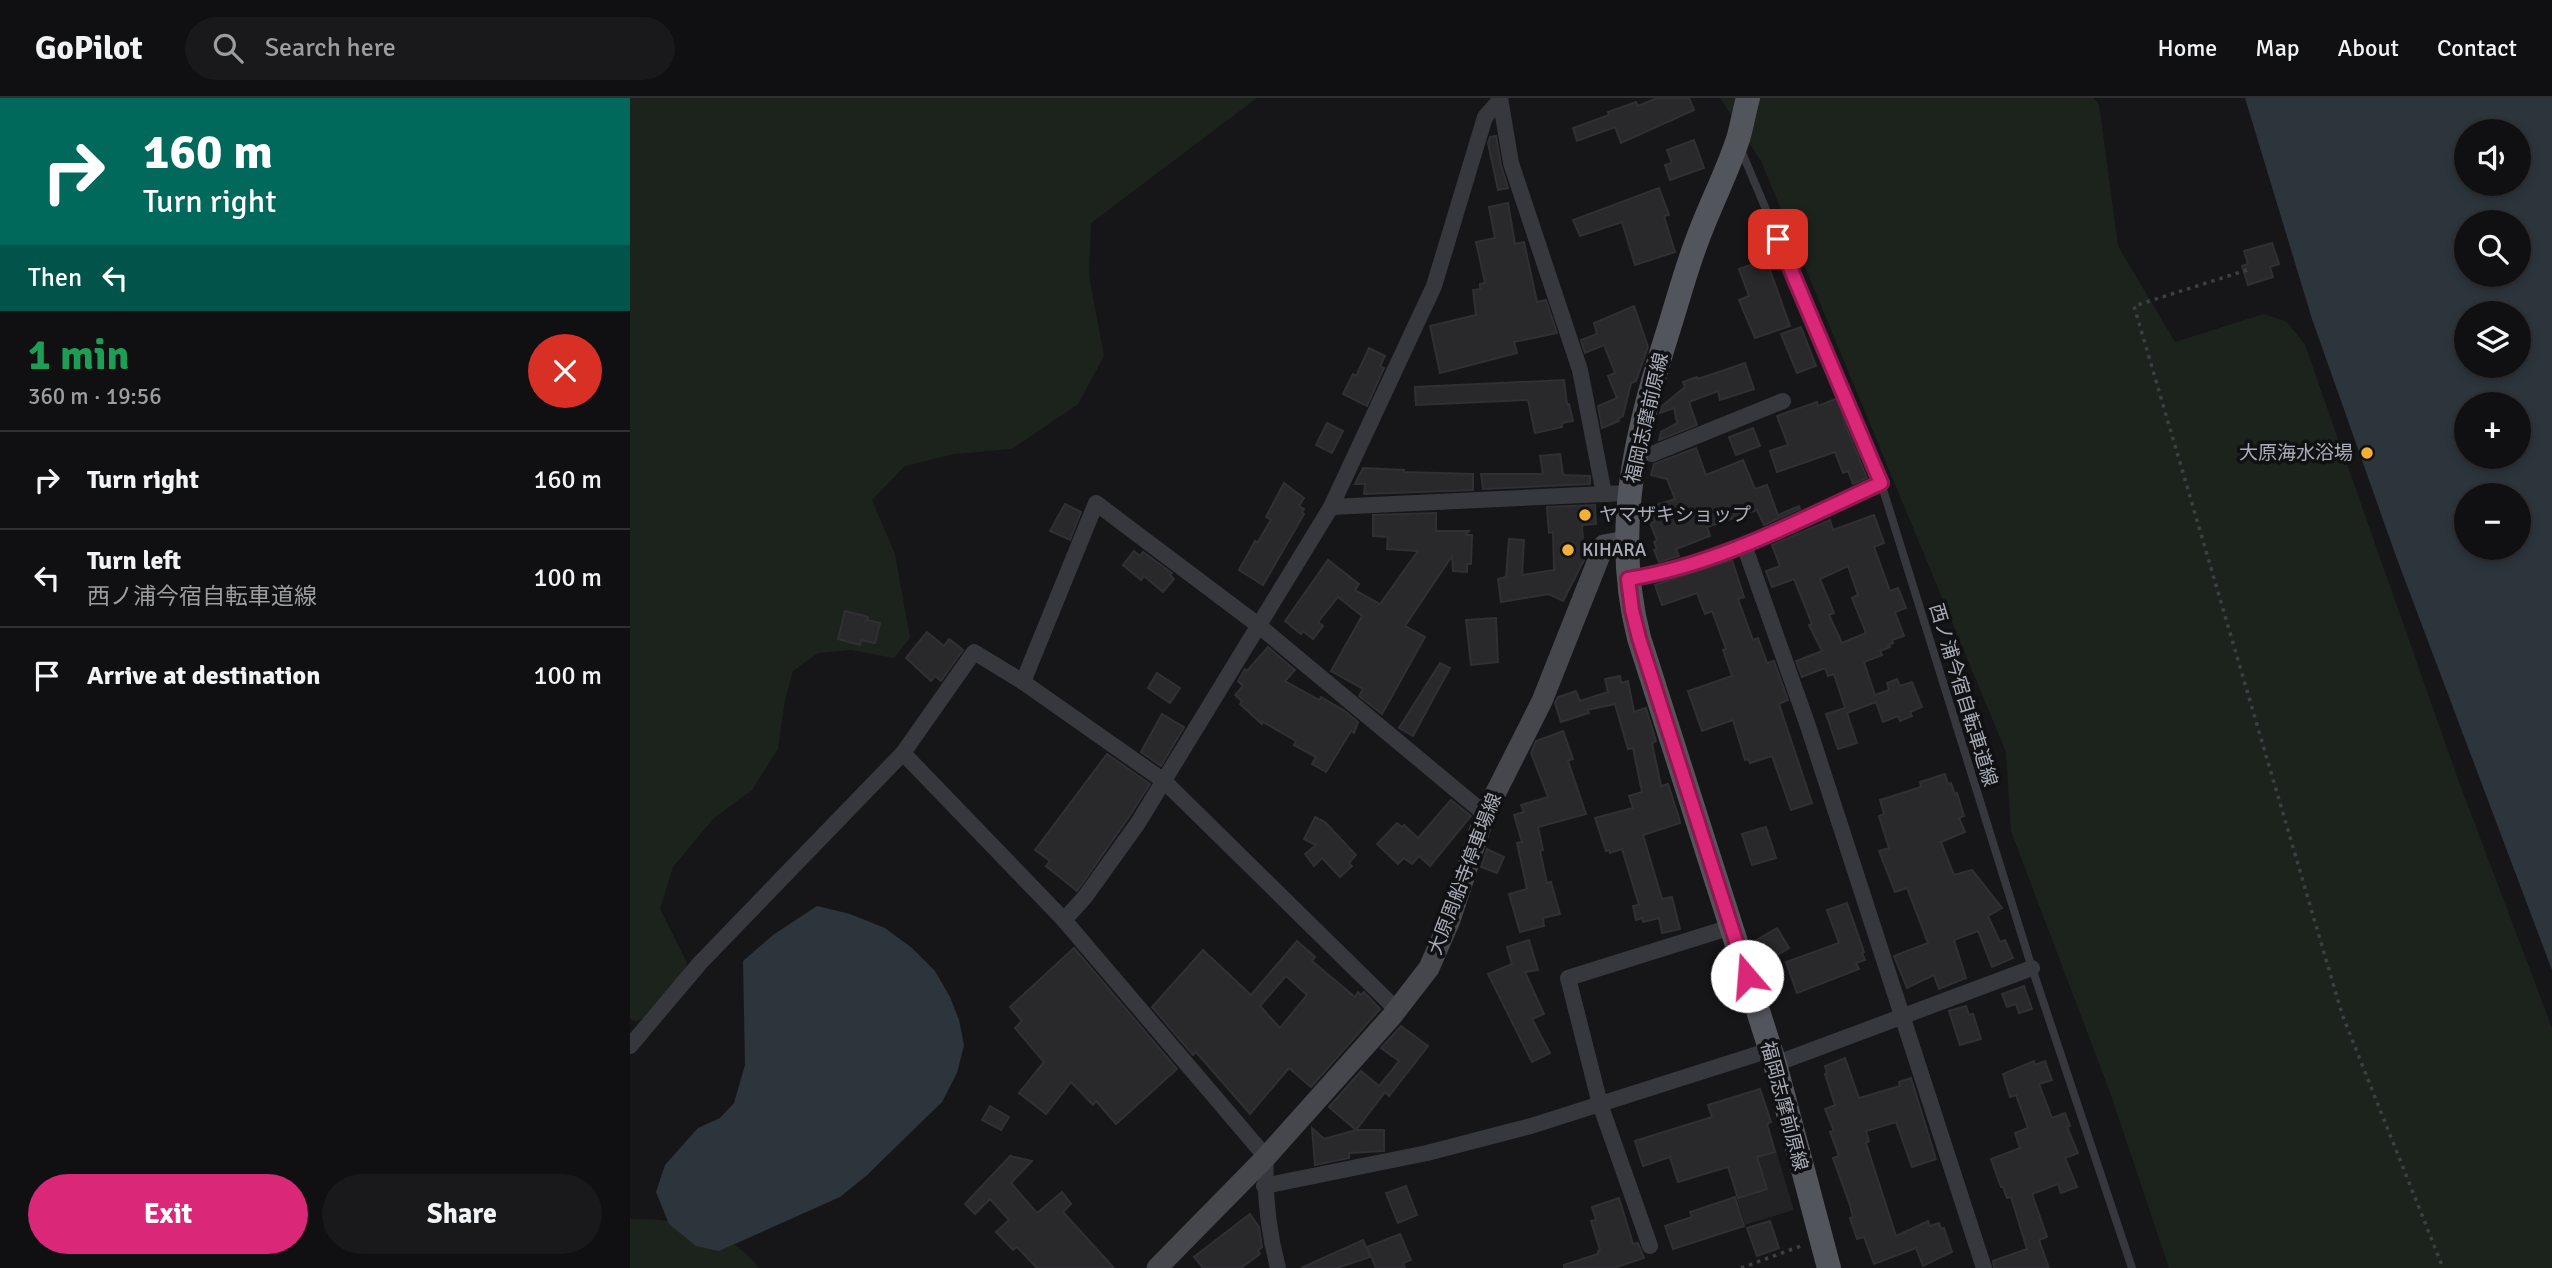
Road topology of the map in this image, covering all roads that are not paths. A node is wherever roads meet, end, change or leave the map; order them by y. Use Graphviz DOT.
graph roads {
  1 [pos="1748,98"];
  2 [pos="1500,99"];
  3 [pos="1737,141"];
  4 [pos="1783,401"];
  5 [pos="1635,449"];
  6 [pos="1881,483"];
  7 [pos="1629,493"];
  8 [pos="1604,494"];
  9 [pos="1331,507"];
  10 [pos="1626,541"];
  11 [pos="1744,545"];
  12 [pos="1628,579"];
  13 [pos="1258,625"];
  14 [pos="1023,682"];
  15 [pos="903,753"];
  16 [pos="1164,781"];
  17 [pos="1485,814"];
  18 [pos="1065,920"];
  19 [pos="1731,927"];
  20 [pos="2032,968"];
  21 [pos="1397,1010"];
  22 [pos="1903,1017"];
  23 [pos="630,1046"];
  24 [pos="1772,1057"];
  25 [pos="1600,1104"];
  26 [pos="1266,1157"];
  27 [pos="1264,1186"];
  28 [pos="1650,1246"];
  29 [pos="1157,1268"];
  30 [pos="1278,1268"];
  31 [pos="1829,1268"];
  32 [pos="1984,1268"];
  33 [pos="2132,1268"];
  1 -- 3 [label="main road, 福岡志摩前原線"];
  2 -- 8 [label="street"];
  2 -- 9 [label="street"];
  3 -- 5 [label="main road, 福岡志摩前原線"];
  3 -- 6 [label="lane, 西ノ浦今宿自転車道線"];
  4 -- 5 [label="street"];
  5 -- 7 [label="main road, 福岡志摩前原線"];
  6 -- 11 [label="street"];
  6 -- 20 [label="lane, 西ノ浦今宿自転車道線"];
  7 -- 8 [label="street"];
  7 -- 10 [label="main road, 福岡志摩前原線"];
  8 -- 9 [label="street"];
  9 -- 13 [label="street"];
  10 -- 12 [label="main road, 福岡志摩前原線"];
  10 -- 17 [label="main road, 大原周船寺停車場線"];
  11 -- 12 [label="street"];
  11 -- 22 [label="street"];
  12 -- 19 [label="main road, 福岡志摩前原線"];
  13 -- 14 [label="street"];
  13 -- 16 [label="street"];
  13 -- 17 [label="street"];
  14 -- 15 [label="street"];
  14 -- 16 [label="street"];
  15 -- 18 [label="street"];
  15 -- 23 [label="street"];
  16 -- 18 [label="street"];
  16 -- 21 [label="street"];
  17 -- 21 [label="main road, 大原周船寺停車場線"];
  18 -- 26 [label="street"];
  19 -- 24 [label="main road, 福岡志摩前原線"];
  19 -- 25 [label="street"];
  20 -- 22 [label="street"];
  20 -- 33 [label="lane, 西ノ浦今宿自転車道線"];
  21 -- 26 [label="main road, 大原周船寺停車場線"];
  22 -- 24 [label="street"];
  22 -- 32 [label="street"];
  24 -- 25 [label="street"];
  24 -- 31 [label="main road, 福岡志摩前原線"];
  25 -- 27 [label="street"];
  25 -- 28 [label="street"];
  26 -- 27 [label="street"];
  26 -- 29 [label="main road, 大原周船寺停車場線"];
  27 -- 30 [label="street"];
}
